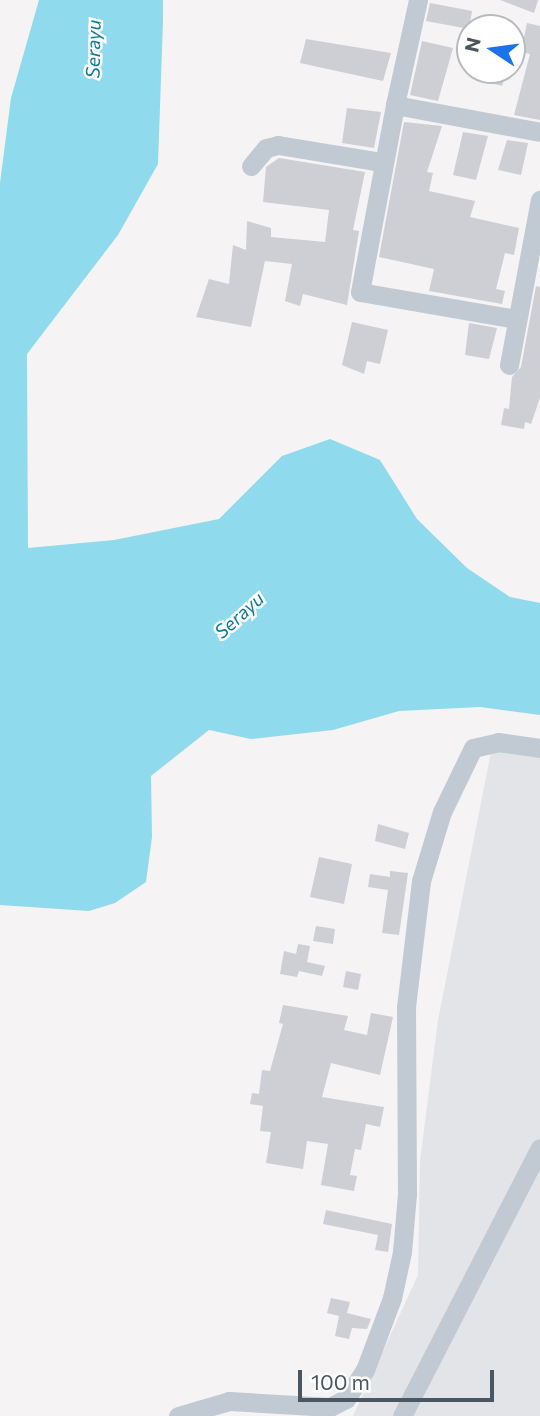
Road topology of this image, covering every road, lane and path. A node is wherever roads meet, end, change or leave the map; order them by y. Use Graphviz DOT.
graph roads {
  1 [pos="418,0"];
  2 [pos="395,105"];
  3 [pos="540,132"];
  4 [pos="382,162"];
  5 [pos="251,166"];
  6 [pos="540,200"];
  7 [pos="517,318"];
  8 [pos="509,365"];
  9 [pos="540,748"];
  10 [pos="540,1148"];
  11 [pos="178,1416"];
  12 [pos="402,1416"];
  1 -- 2 [label="street"];
  2 -- 3 [label="street"];
  2 -- 4 [label="street"];
  4 -- 5 [label="street"];
  4 -- 7 [label="street"];
  6 -- 7 [label="street"];
  7 -- 8 [label="street"];
  9 -- 11 [label="street"];
  10 -- 12 [label="street"];
}
